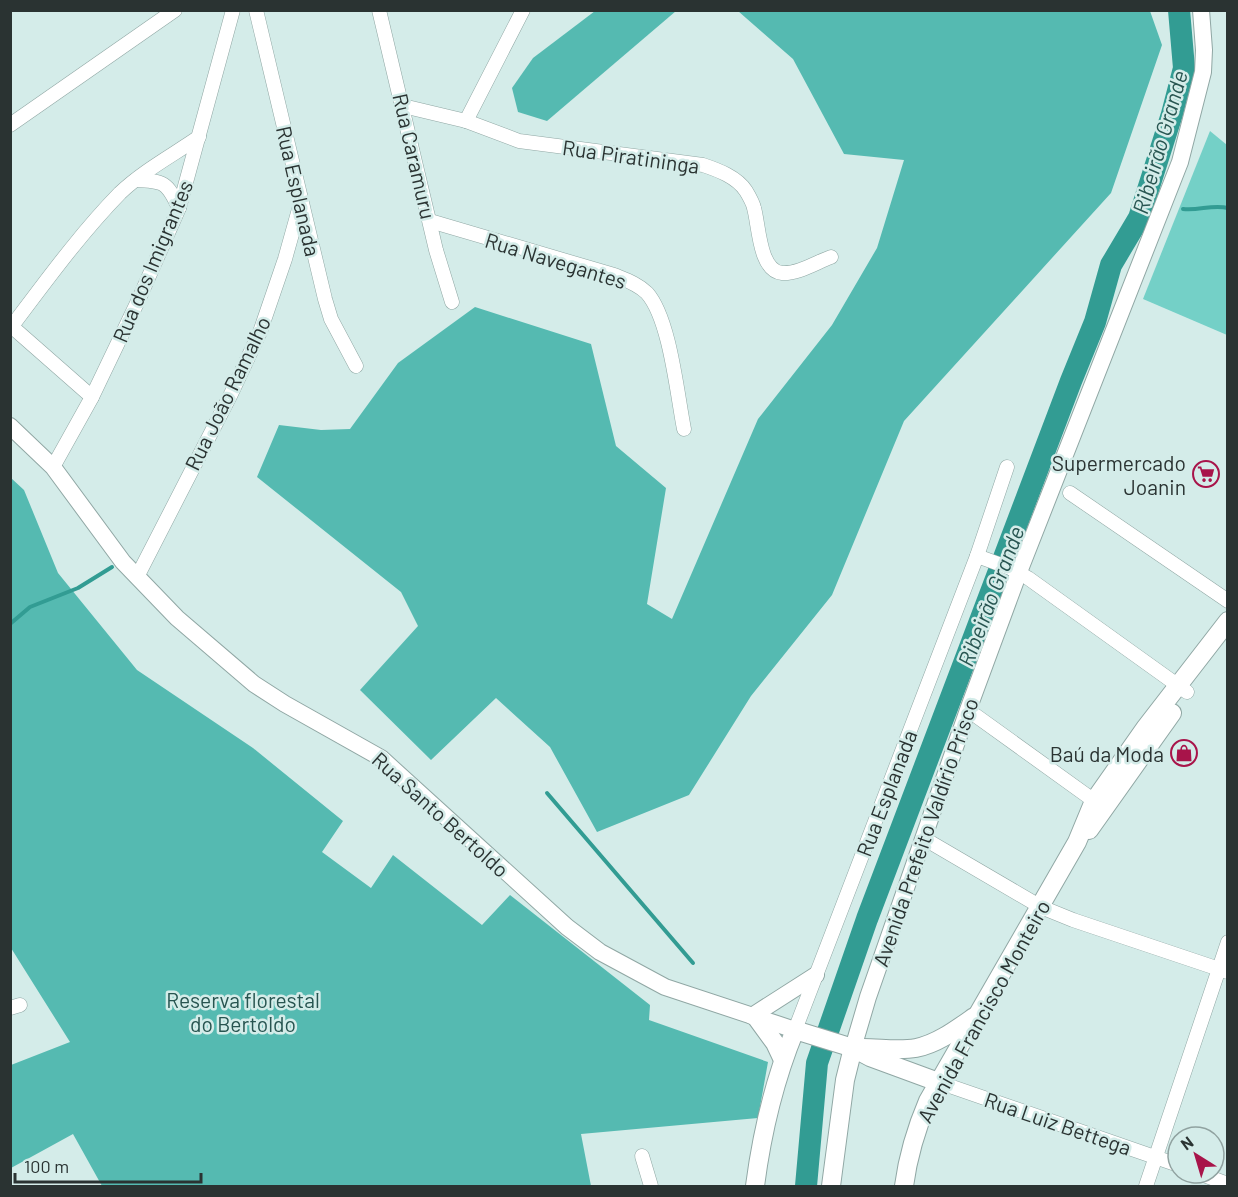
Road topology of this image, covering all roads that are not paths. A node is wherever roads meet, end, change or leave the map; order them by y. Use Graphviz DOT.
graph roads {
  1 [pos="176,10"];
  2 [pos="233,10"];
  3 [pos="256,10"];
  4 [pos="379,10"];
  5 [pos="523,10"];
  6 [pos="1201,10"];
  7 [pos="404,106"];
  8 [pos="466,121"];
  9 [pos="10,125"];
  10 [pos="199,137"];
  11 [pos="136,180"];
  12 [pos="301,202"];
  13 [pos="179,208"];
  14 [pos="430,221"];
  15 [pos="831,257"];
  16 [pos="452,302"];
  17 [pos="11,325"];
  18 [pos="356,366"];
  19 [pos="92,397"];
  20 [pos="10,426"];
  21 [pos="684,429"];
  22 [pos="53,467"];
  23 [pos="1007,467"];
  24 [pos="1070,493"];
  25 [pos="982,558"];
  26 [pos="1015,570"];
  27 [pos="137,577"];
  28 [pos="1227,602"];
  29 [pos="1226,630"];
  30 [pos="1182,688"];
  31 [pos="968,710"];
  32 [pos="1100,804"];
  33 [pos="923,838"];
  34 [pos="1041,907"];
  35 [pos="1227,942"];
  36 [pos="1222,970"];
  37 [pos="816,975"];
  38 [pos="980,1012"];
  39 [pos="754,1016"];
  40 [pos="795,1030"];
  41 [pos="845,1046"];
  42 [pos="783,1060"];
  43 [pos="938,1082"];
  44 [pos="642,1156"];
  45 [pos="1157,1158"];
  46 [pos="1166,1161"];
  47 [pos="651,1186"];
  48 [pos="755,1186"];
  49 [pos="831,1186"];
  50 [pos="904,1186"];
  51 [pos="1146,1186"];
  1 -- 9 [label="street"];
  2 -- 10 [label="street, Rua dos Imigrantes"];
  3 -- 12 [label="street, Rua Esplanada"];
  4 -- 7 [label="street, Rua Caramuru"];
  5 -- 8 [label="street"];
  6 -- 26 [label="street, Avenida Prefeito Valdírio Prisco"];
  7 -- 8 [label="street, Rua Piratininga"];
  7 -- 14 [label="street, Rua Caramuru"];
  8 -- 15 [label="street, Rua Piratininga"];
  10 -- 11 [label="street"];
  10 -- 13 [label="street, Rua dos Imigrantes"];
  11 -- 13 [label="street"];
  11 -- 17 [label="street"];
  12 -- 18 [label="street, Rua Esplanada"];
  12 -- 27 [label="street, Rua João Ramalho"];
  13 -- 19 [label="street, Rua dos Imigrantes"];
  14 -- 16 [label="street, Rua Caramuru"];
  14 -- 21 [label="street, Rua Navegantes"];
  17 -- 19 [label="street"];
  19 -- 22 [label="street, Rua dos Imigrantes"];
  20 -- 22 [label="street, Rua Santo Bertoldo"];
  22 -- 27 [label="street, Rua Santo Bertoldo"];
  23 -- 25 [label="street"];
  24 -- 28 [label="street"];
  25 -- 26 [label="street"];
  25 -- 37 [label="street, Rua Esplanada"];
  26 -- 30 [label="street"];
  26 -- 31 [label="street, Avenida Prefeito Valdírio Prisco"];
  27 -- 39 [label="street, Rua Santo Bertoldo"];
  29 -- 30 [label="main road, Avenida Francisco Monteiro"];
  30 -- 32 [label="main road, Avenida Francisco Monteiro"];
  31 -- 32 [label="street"];
  31 -- 33 [label="street, Avenida Prefeito Valdírio Prisco"];
  32 -- 34 [label="main road, Avenida Francisco Monteiro"];
  33 -- 34 [label="street"];
  33 -- 41 [label="street, Avenida Prefeito Valdírio Prisco"];
  34 -- 36 [label="street"];
  34 -- 38 [label="main road, Avenida Francisco Monteiro"];
  35 -- 36 [label="street"];
  36 -- 45 [label="street"];
  37 -- 39 [label="street"];
  37 -- 40 [label="street, Rua Esplanada"];
  38 -- 41 [label="main road"];
  38 -- 43 [label="main road, Avenida Francisco Monteiro"];
  39 -- 40 [label="street, Rua Santo Bertoldo"];
  39 -- 42 [label="main road"];
  40 -- 41 [label="main road, Rua Santo Bertoldo"];
  40 -- 42 [label="main road"];
  41 -- 43 [label="main road"];
  41 -- 49 [label="main road, Avenida Prefeito Valdírio Prisco"];
  42 -- 48 [label="main road"];
  43 -- 45 [label="street, Rua Luiz Bettega"];
  43 -- 50 [label="main road, Avenida Francisco Monteiro"];
  44 -- 47 [label="street"];
  45 -- 46 [label="street, Rua Luiz Bettega"];
  45 -- 51 [label="street"];
}
